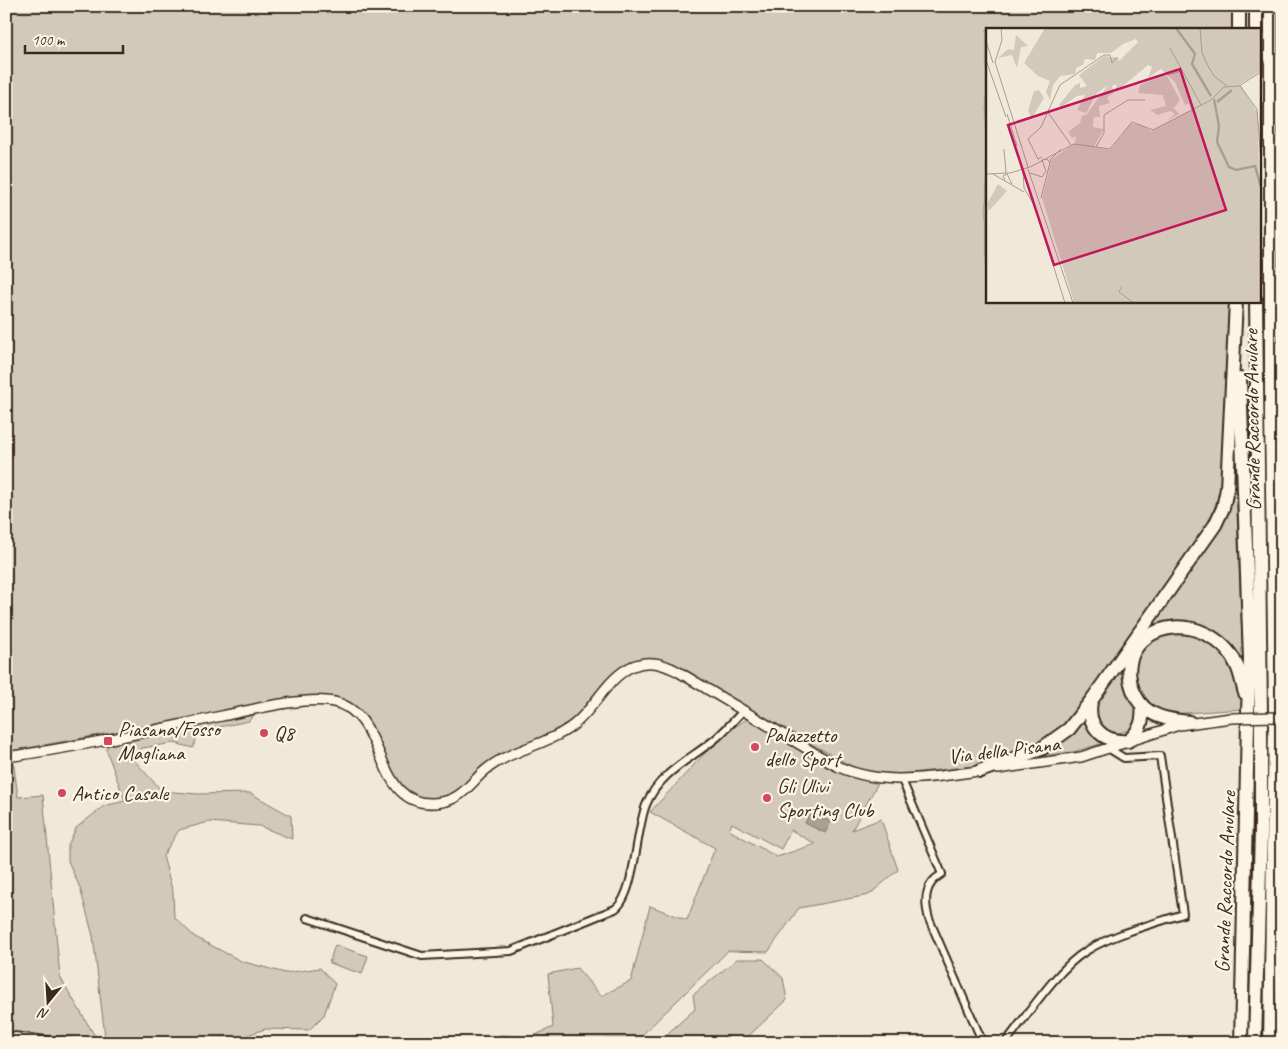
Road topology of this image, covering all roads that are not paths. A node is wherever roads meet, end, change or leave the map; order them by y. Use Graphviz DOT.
graph roads {
  1 [pos="1239,6"];
  2 [pos="1256,6"];
  3 [pos="1271,6"];
  4 [pos="1239,28"];
  5 [pos="1256,28"];
  6 [pos="1238,302"];
  7 [pos="1238,302"];
  8 [pos="1256,302"];
  9 [pos="1091,700"];
  10 [pos="1142,705"];
  11 [pos="744,710"];
  12 [pos="1254,714"];
  13 [pos="1277,718"];
  14 [pos="1189,722"];
  15 [pos="1128,741"];
  16 [pos="1108,748"];
  17 [pos="6,757"];
  18 [pos="980,771"];
  19 [pos="902,780"];
  20 [pos="307,918"];
  21 [pos="6,1035"];
  22 [pos="98,1042"];
  23 [pos="70,1043"];
  24 [pos="83,1043"];
  25 [pos="983,1043"];
  26 [pos="1005,1043"];
  27 [pos="1241,1043"];
  28 [pos="1255,1043"];
  29 [pos="1270,1043"];
  1 -- 4 [label="highway"];
  2 -- 5 [label="highway"];
  3 -- 13 [label="highway, Grande Raccordo Anulare"];
  6 -- 9 [label="highway"];
  7 -- 12 [label="highway"];
  8 -- 12 [label="highway, Grande Raccordo Anulare"];
  9 -- 15 [label="highway"];
  9 -- 18 [label="highway"];
  10 -- 12 [label="highway"];
  10 -- 14 [label="highway"];
  10 -- 15 [label="highway"];
  11 -- 17 [label="main road, Via della Pisana"];
  11 -- 19 [label="main road, Via della Pisana"];
  11 -- 20 [label="street"];
  12 -- 27 [label="highway, Grande Raccordo Anulare"];
  12 -- 28 [label="highway, Grande Raccordo Anulare"];
  13 -- 14 [label="main road, Via della Pisana, bridge"];
  13 -- 29 [label="highway, Grande Raccordo Anulare"];
  14 -- 15 [label="main road, Via della Pisana"];
  15 -- 16 [label="main road, Via della Pisana"];
  16 -- 18 [label="main road, Via della Pisana"];
  16 -- 26 [label="street"];
  18 -- 19 [label="main road, Via della Pisana"];
  19 -- 25 [label="street"];
  21 -- 23 [label="street"];
  22 -- 24 [label="street"];
}
